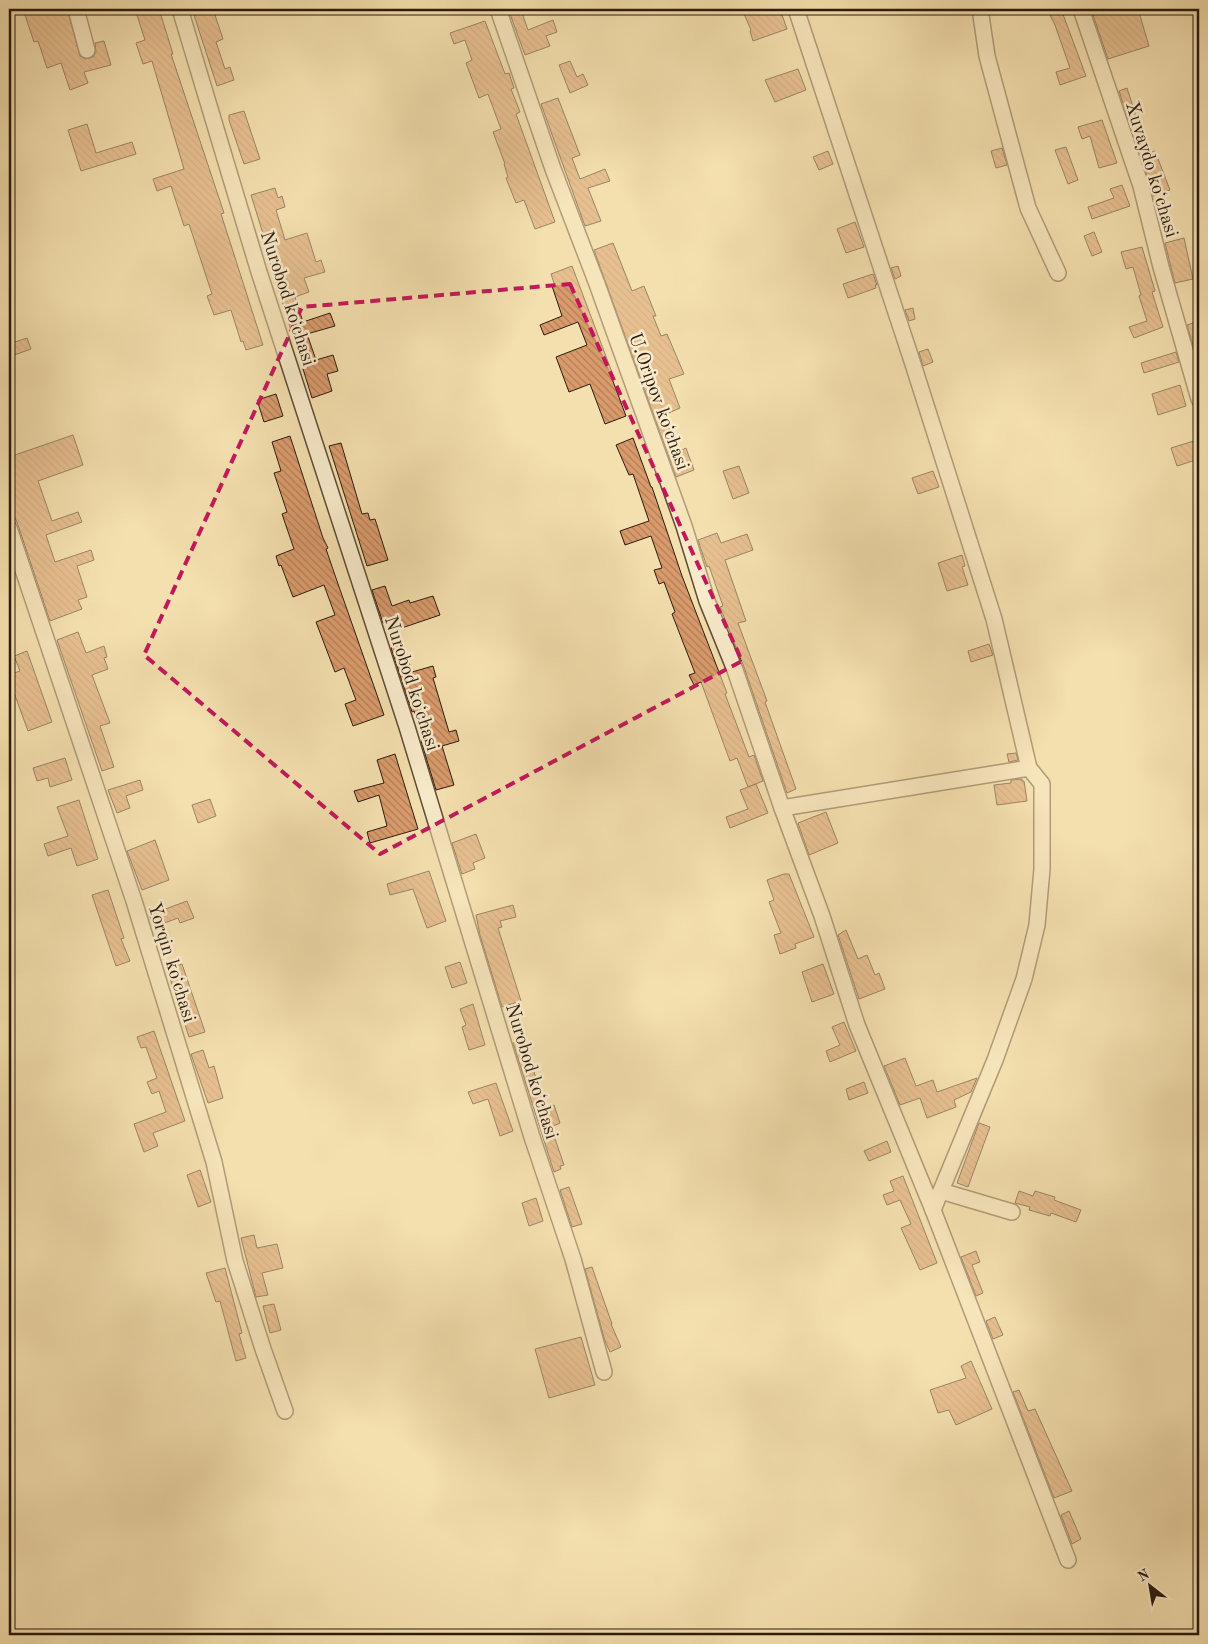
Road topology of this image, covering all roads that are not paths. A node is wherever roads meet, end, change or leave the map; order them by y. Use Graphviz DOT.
graph roads {
  1 [pos="76,9"];
  2 [pos="180,9"];
  3 [pos="498,9"];
  4 [pos="796,9"];
  5 [pos="980,9"];
  6 [pos="1081,9"];
  7 [pos="87,50"];
  8 [pos="1058,273"];
  9 [pos="1199,399"];
  10 [pos="9,528"];
  11 [pos="1029,768"];
  12 [pos="782,808"];
  13 [pos="941,1191"];
  14 [pos="933,1210"];
  15 [pos="1012,1212"];
  16 [pos="604,1372"];
  17 [pos="286,1411"];
  18 [pos="1068,1560"];
  1 -- 7 [label="street"];
  2 -- 16 [label="street, Nurobod koʻchasi"];
  3 -- 12 [label="street, U.Oripov koʻchasi"];
  4 -- 11 [label="street"];
  5 -- 8 [label="street"];
  6 -- 9 [label="street, Xuvaydo koʻchasi"];
  10 -- 17 [label="street, Yorqin koʻchasi"];
  11 -- 12 [label="street"];
  11 -- 13 [label="street"];
  12 -- 14 [label="street, U.Oripov koʻchasi"];
  13 -- 14 [label="street"];
  13 -- 15 [label="street"];
  14 -- 18 [label="street, U.Oripov koʻchasi"];
}
